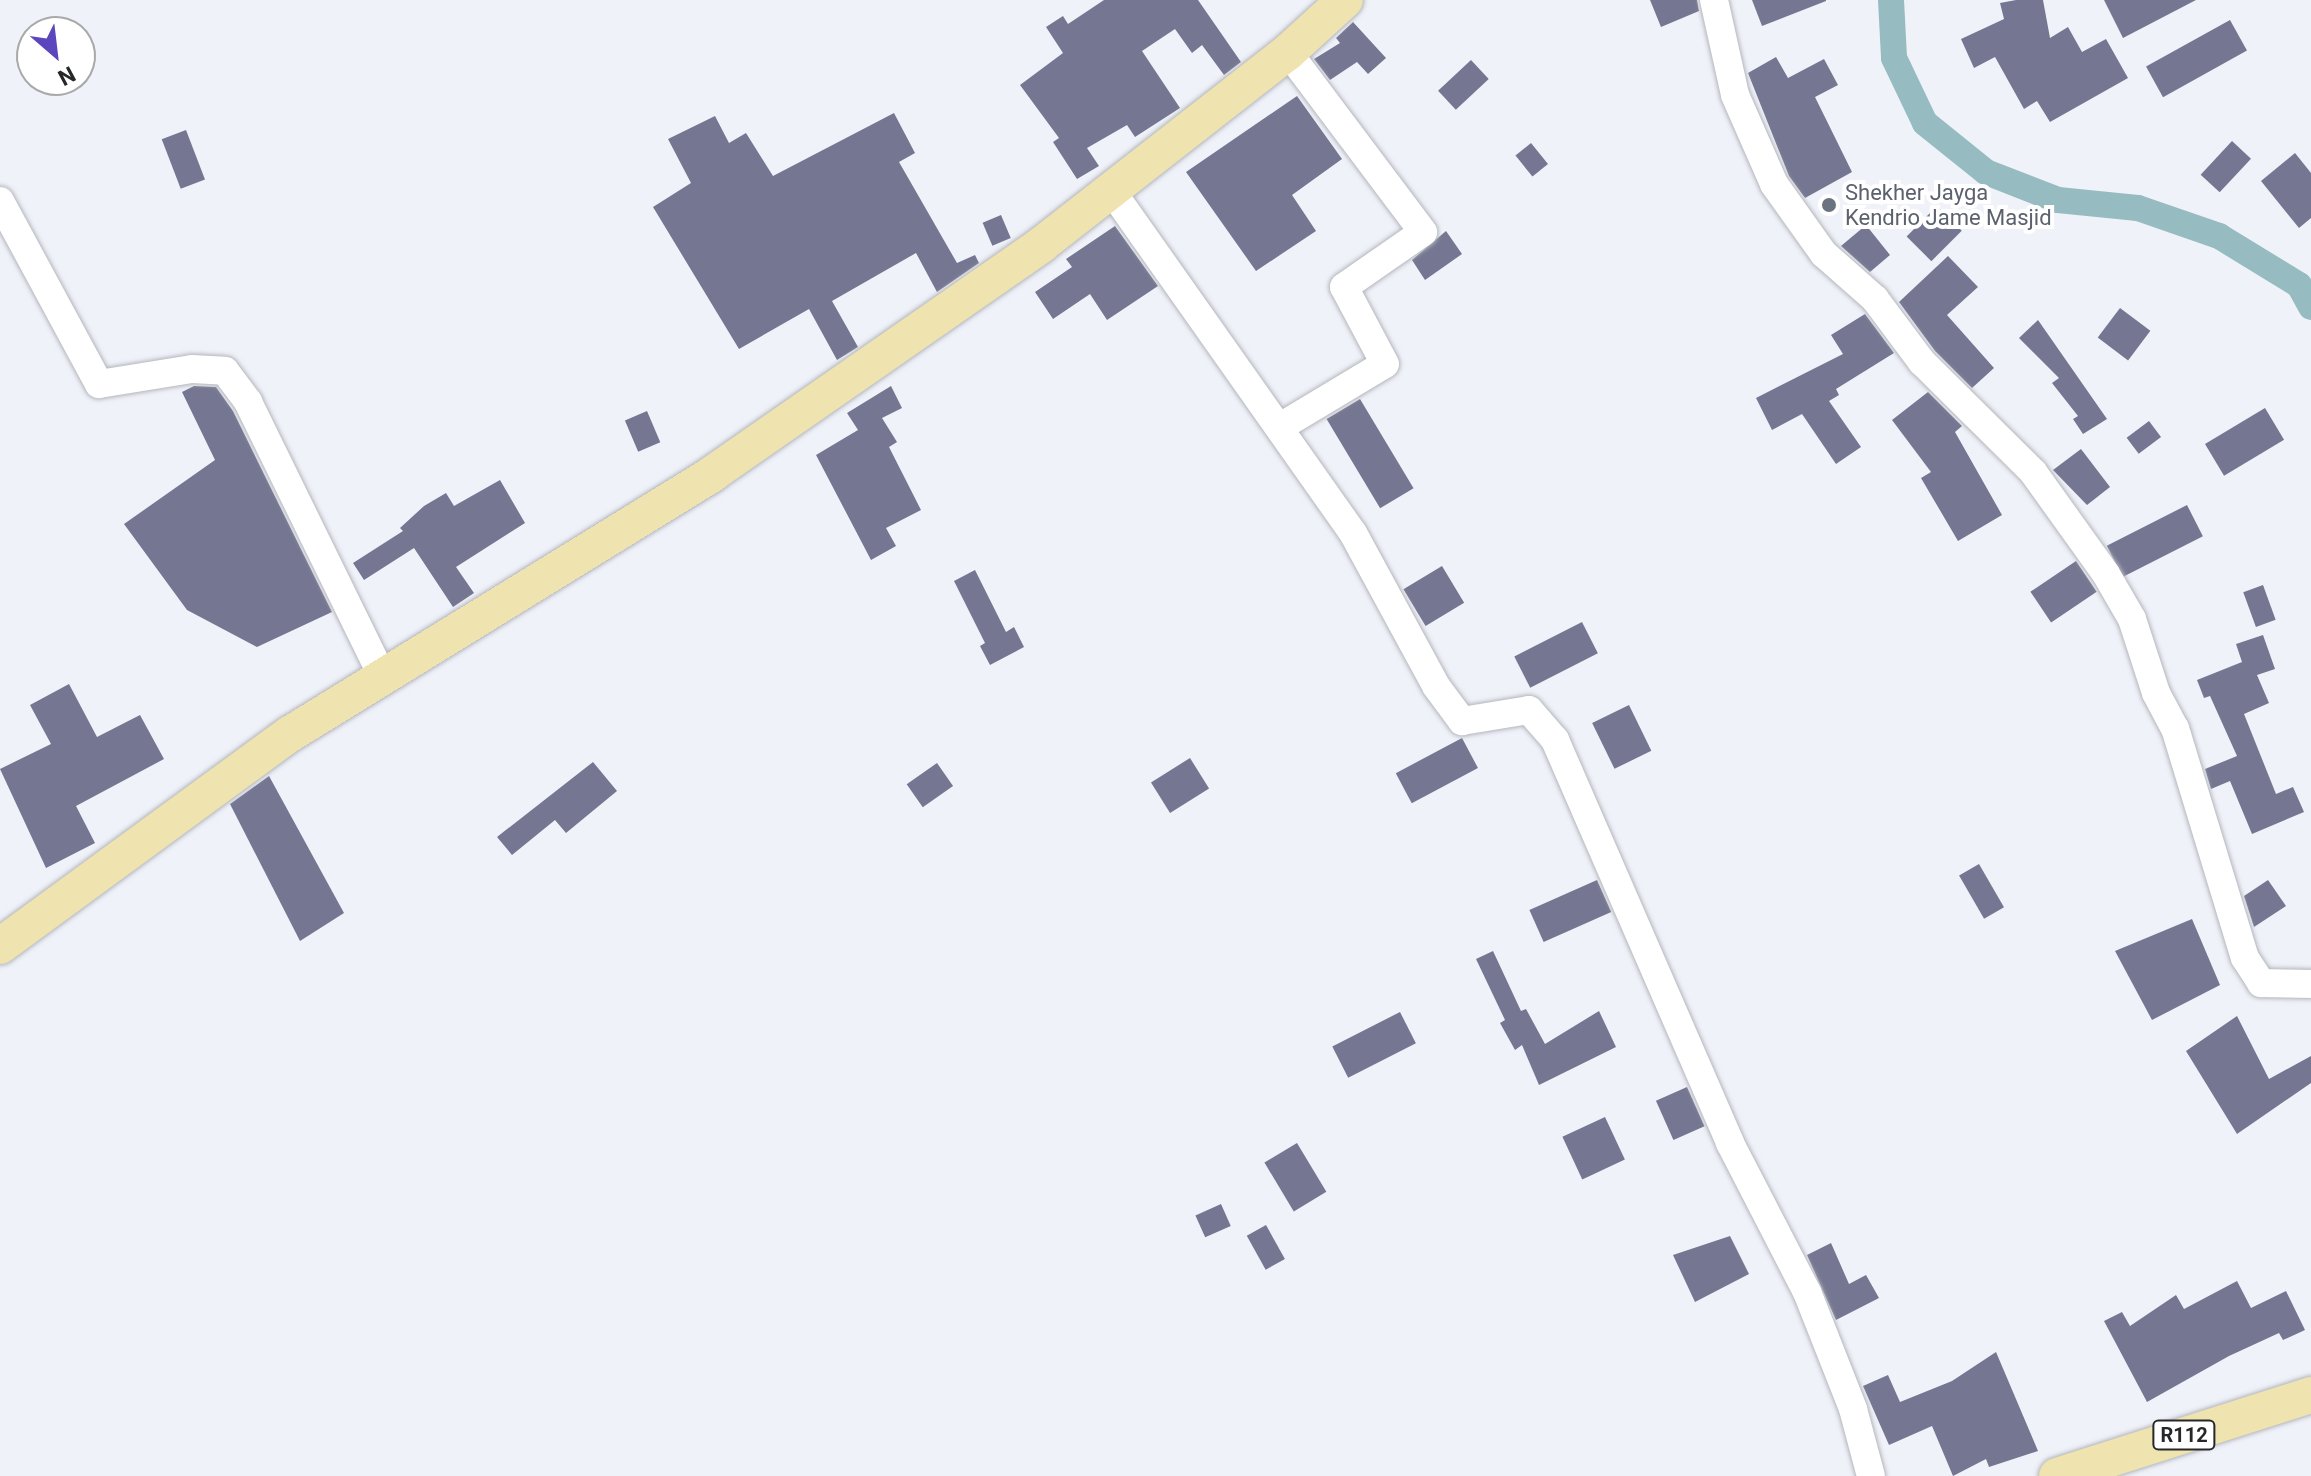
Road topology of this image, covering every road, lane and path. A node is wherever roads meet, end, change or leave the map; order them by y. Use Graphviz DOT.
graph roads {
  1 [pos="1345,0"];
  2 [pos="1714,0"];
  3 [pos="1288,52"];
  4 [pos="1111,190"];
  5 [pos="0,201"];
  6 [pos="1280,427"];
  7 [pos="383,677"];
  8 [pos="0,946"];
  9 [pos="2311,984"];
  10 [pos="2311,1395"];
  11 [pos="1871,1476"];
  12 [pos="2057,1476"];
  1 -- 3 [label="main road"];
  2 -- 9 [label="street"];
  3 -- 4 [label="main road"];
  3 -- 6 [label="street"];
  4 -- 6 [label="street"];
  4 -- 7 [label="main road"];
  5 -- 7 [label="street"];
  6 -- 11 [label="street"];
  7 -- 8 [label="main road"];
  10 -- 12 [label="main road, R112"];
}
